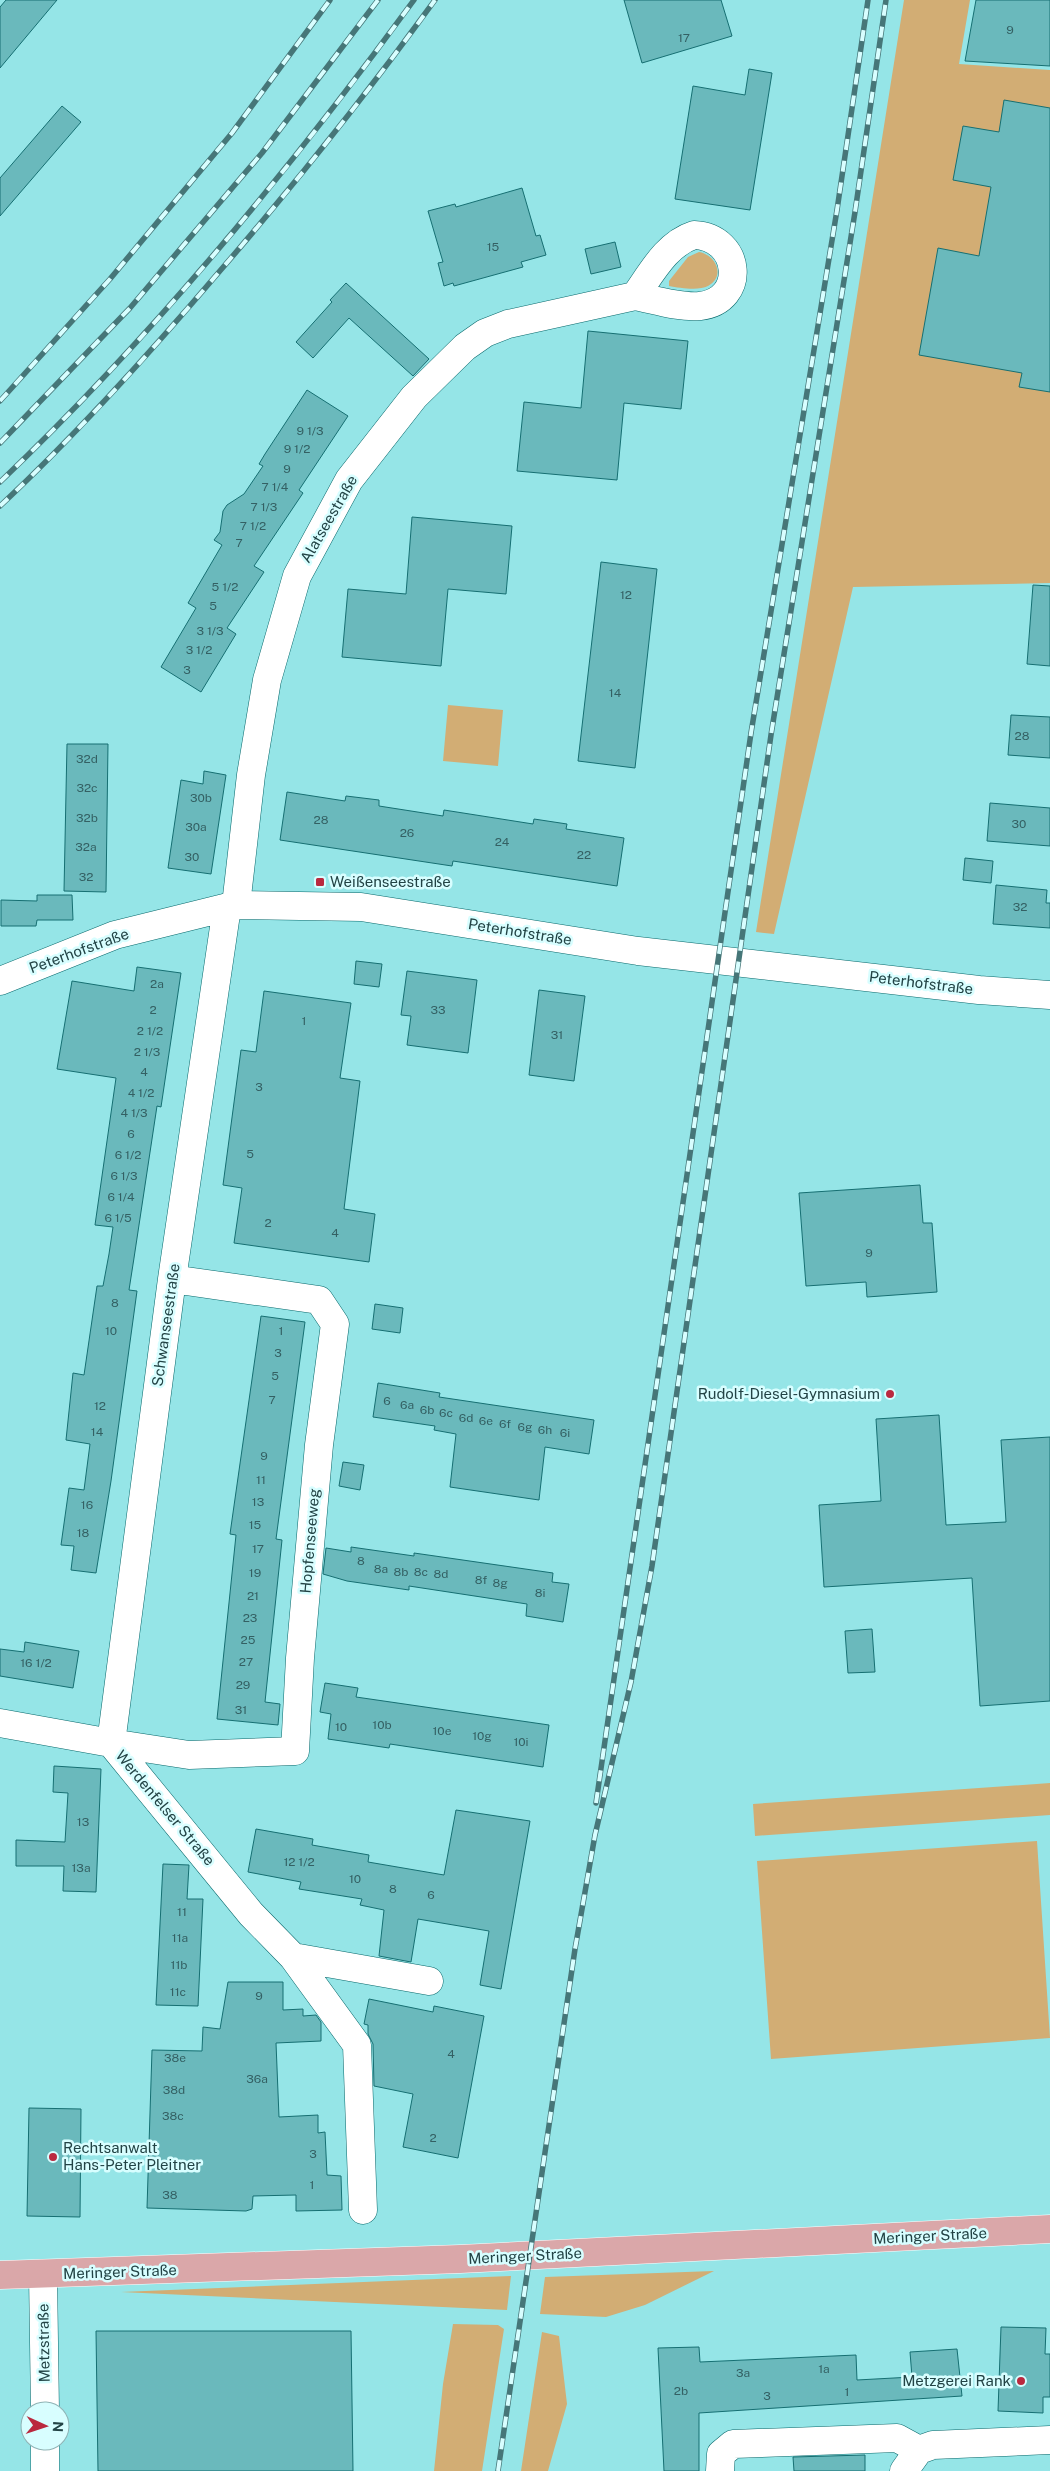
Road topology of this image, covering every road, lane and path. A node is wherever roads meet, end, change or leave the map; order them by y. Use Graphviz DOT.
graph roads {
  1 [pos="635,296"];
  2 [pos="232,906"];
  3 [pos="0,981"];
  4 [pos="1050,995"];
  5 [pos="172,1279"];
  6 [pos="0,1723"];
  7 [pos="111,1743"];
  8 [pos="293,1957"];
  9 [pos="429,1981"];
  10 [pos="363,2210"];
  11 [pos="1050,2229"];
  12 [pos="43,2274"];
  13 [pos="0,2276"];
  14 [pos="45,2401"];
  15 [pos="1050,2440"];
  16 [pos="45,2451"];
  17 [pos="912,2461"];
  18 [pos="45,2471"];
  19 [pos="720,2471"];
  1 -- 2 [label="street, Alatseestraße"];
  2 -- 3 [label="street, Peterhofstraße"];
  2 -- 4 [label="street, Peterhofstraße"];
  2 -- 5 [label="street, Schwanseestraße"];
  5 -- 7 [label="street, Schwanseestraße"];
  5 -- 7 [label="street, Hopfenseeweg"];
  6 -- 7 [label="street, Werdenfelser Straße"];
  7 -- 8 [label="street, Werdenfelser Straße"];
  8 -- 9 [label="street"];
  8 -- 10 [label="street, Werdenfelser Straße"];
  11 -- 12 [label="main road, Meringer Straße"];
  12 -- 13 [label="main road, Meringer Straße"];
  12 -- 14 [label="street, Metzstraße"];
  15 -- 17 [label="street"];
  16 -- 18 [label="street"];
  17 -- 19 [label="street"];
}
